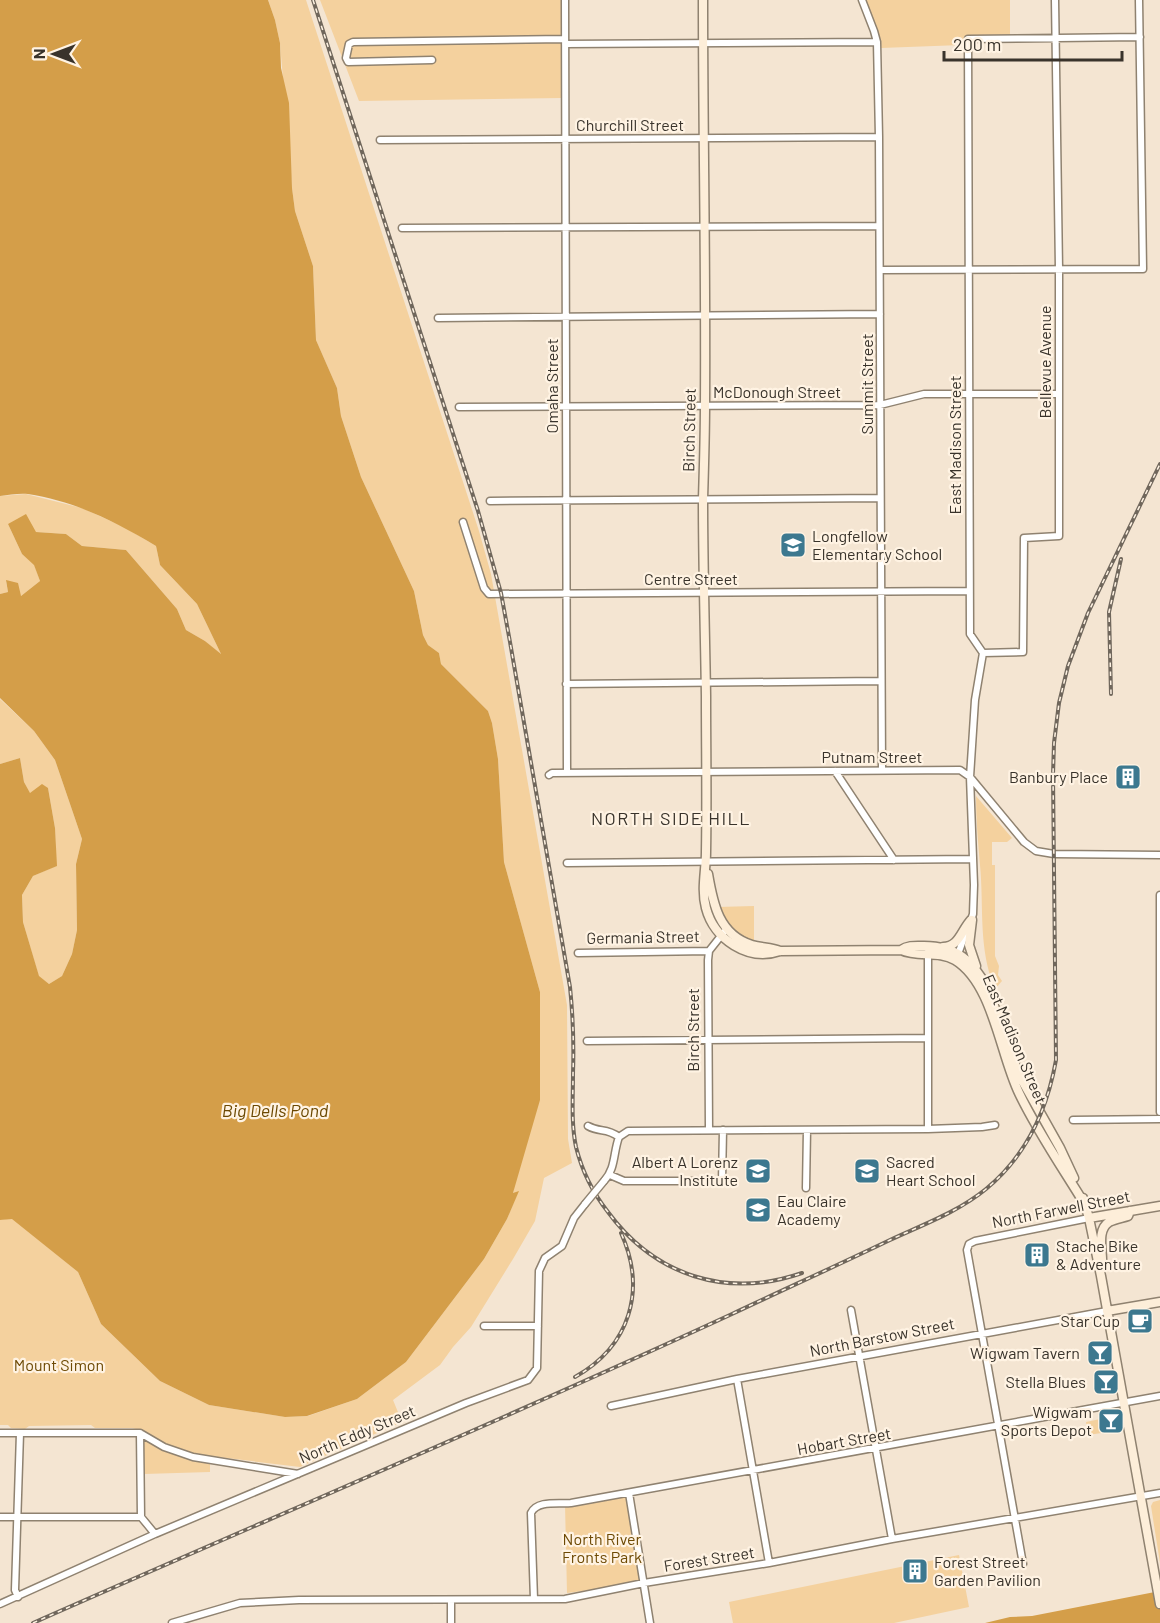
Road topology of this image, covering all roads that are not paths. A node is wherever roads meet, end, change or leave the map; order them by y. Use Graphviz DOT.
graph roads {
  1 [pos="565,0"];
  2 [pos="704,0"];
  3 [pos="862,0"];
  4 [pos="1055,0"];
  5 [pos="1139,0"];
  6 [pos="1140,37"];
  7 [pos="1056,38"];
  8 [pos="565,41"];
  9 [pos="877,42"];
  10 [pos="704,44"];
  11 [pos="432,60"];
  12 [pos="879,137"];
  13 [pos="566,138"];
  14 [pos="704,139"];
  15 [pos="380,140"];
  16 [pos="705,226"];
  17 [pos="879,226"];
  18 [pos="402,228"];
  19 [pos="565,228"];
  20 [pos="1059,269"];
  21 [pos="880,270"];
  22 [pos="969,270"];
  23 [pos="880,314"];
  24 [pos="705,316"];
  25 [pos="566,317"];
  26 [pos="438,318"];
  27 [pos="970,394"];
  28 [pos="1059,394"];
  29 [pos="705,405"];
  30 [pos="880,405"];
  31 [pos="459,407"];
  32 [pos="566,407"];
  33 [pos="880,498"];
  34 [pos="703,500"];
  35 [pos="490,501"];
  36 [pos="565,501"];
  37 [pos="464,522"];
  38 [pos="969,591"];
  39 [pos="705,592"];
  40 [pos="880,592"];
  41 [pos="566,593"];
  42 [pos="983,652"];
  43 [pos="880,681"];
  44 [pos="705,682"];
  45 [pos="566,684"];
  46 [pos="882,770"];
  47 [pos="834,771"];
  48 [pos="707,772"];
  49 [pos="567,773"];
  50 [pos="549,775"];
  51 [pos="970,777"];
  52 [pos="1160,855"];
  53 [pos="973,859"];
  54 [pos="894,860"];
  55 [pos="706,861"];
  56 [pos="567,863"];
  57 [pos="1160,895"];
  58 [pos="972,920"];
  59 [pos="724,931"];
  60 [pos="940,947"];
  61 [pos="928,950"];
  62 [pos="709,951"];
  63 [pos="578,952"];
  64 [pos="957,956"];
  65 [pos="982,977"];
  66 [pos="928,1038"];
  67 [pos="708,1040"];
  68 [pos="587,1041"];
  69 [pos="1160,1112"];
  70 [pos="1160,1119"];
  71 [pos="1073,1120"];
  72 [pos="995,1125"];
  73 [pos="588,1126"];
  74 [pos="928,1129"];
  75 [pos="709,1130"];
  76 [pos="723,1130"];
  77 [pos="807,1130"];
  78 [pos="619,1137"];
  79 [pos="610,1175"];
  80 [pos="806,1188"];
  81 [pos="1084,1203"];
  82 [pos="1160,1206"];
  83 [pos="1130,1211"];
  84 [pos="1089,1218"];
  85 [pos="1101,1276"];
  86 [pos="1160,1302"];
  87 [pos="851,1310"];
  88 [pos="1107,1311"];
  89 [pos="484,1326"];
  90 [pos="538,1326"];
  91 [pos="981,1334"];
  92 [pos="859,1356"];
  93 [pos="737,1379"];
  94 [pos="1160,1396"];
  95 [pos="1123,1402"];
  96 [pos="611,1406"];
  97 [pos="997,1426"];
  98 [pos="0,1433"];
  99 [pos="20,1433"];
  100 [pos="140,1433"];
  101 [pos="876,1448"];
  102 [pos="753,1471"];
  103 [pos="299,1474"];
  104 [pos="629,1493"];
  105 [pos="1160,1493"];
  106 [pos="1141,1497"];
  107 [pos="0,1517"];
  108 [pos="17,1517"];
  109 [pos="141,1517"];
  110 [pos="1014,1518"];
  111 [pos="155,1534"];
  112 [pos="892,1539"];
  113 [pos="770,1563"];
  114 [pos="1023,1564"];
  115 [pos="644,1583"];
  116 [pos="18,1597"];
  117 [pos="534,1599"];
  118 [pos="451,1600"];
  119 [pos="0,1604"];
  120 [pos="1160,1604"];
  121 [pos="172,1623"];
  122 [pos="451,1623"];
  123 [pos="650,1623"];
  1 -- 8 [label="street, Omaha Street"];
  2 -- 10 [label="main road, Birch Street"];
  3 -- 9 [label="street, Summit Street"];
  4 -- 7 [label="street, Bellevue Avenue"];
  5 -- 6 [label="street"];
  6 -- 7 [label="street"];
  6 -- 20 [label="street"];
  7 -- 20 [label="street, Bellevue Avenue"];
  7 -- 22 [label="street, East Madison Street"];
  8 -- 10 [label="street"];
  8 -- 11 [label="street"];
  8 -- 13 [label="street, Omaha Street"];
  9 -- 10 [label="street"];
  9 -- 12 [label="street, Summit Street"];
  10 -- 14 [label="main road, Birch Street"];
  12 -- 14 [label="street, Churchill Street"];
  12 -- 17 [label="street, Summit Street"];
  13 -- 14 [label="street, Churchill Street"];
  13 -- 15 [label="street, Churchill Street"];
  13 -- 19 [label="street, Omaha Street"];
  14 -- 16 [label="main road, Birch Street"];
  16 -- 17 [label="street"];
  16 -- 19 [label="street"];
  16 -- 24 [label="main road, Birch Street"];
  17 -- 21 [label="street, Summit Street"];
  18 -- 19 [label="street"];
  19 -- 25 [label="street, Omaha Street"];
  20 -- 22 [label="street"];
  20 -- 28 [label="street, Bellevue Avenue"];
  21 -- 22 [label="street"];
  21 -- 23 [label="street, Summit Street"];
  22 -- 27 [label="street, East Madison Street"];
  23 -- 24 [label="street"];
  23 -- 30 [label="street, Summit Street"];
  24 -- 25 [label="street"];
  24 -- 29 [label="main road, Birch Street"];
  25 -- 26 [label="street"];
  25 -- 32 [label="street, Omaha Street"];
  27 -- 28 [label="street, McDonough Street"];
  27 -- 30 [label="street, McDonough Street"];
  27 -- 38 [label="street, East Madison Street"];
  28 -- 42 [label="street, Bellevue Avenue"];
  29 -- 30 [label="street, McDonough Street"];
  29 -- 32 [label="street, McDonough Street"];
  29 -- 34 [label="main road, Birch Street"];
  30 -- 33 [label="street, Summit Street"];
  31 -- 32 [label="street, McDonough Street"];
  32 -- 36 [label="street, Omaha Street"];
  33 -- 34 [label="street"];
  33 -- 40 [label="street, Summit Street"];
  34 -- 36 [label="street"];
  34 -- 39 [label="main road, Birch Street"];
  35 -- 36 [label="street"];
  36 -- 41 [label="street, Omaha Street"];
  37 -- 41 [label="street, Centre Street"];
  38 -- 40 [label="street, Centre Street"];
  38 -- 42 [label="street, East Madison Street"];
  39 -- 40 [label="street, Centre Street"];
  39 -- 41 [label="street, Centre Street"];
  39 -- 44 [label="main road, Birch Street"];
  40 -- 43 [label="street, Summit Street"];
  41 -- 45 [label="street, Omaha Street"];
  42 -- 51 [label="street"];
  43 -- 44 [label="street"];
  43 -- 46 [label="street, Summit Street"];
  44 -- 45 [label="street"];
  44 -- 48 [label="main road, Birch Street"];
  45 -- 49 [label="street, Omaha Street"];
  46 -- 47 [label="street, Putnam Street"];
  46 -- 51 [label="street, Putnam Street"];
  47 -- 48 [label="street, Putnam Street"];
  47 -- 54 [label="street"];
  48 -- 49 [label="street, Putnam Street"];
  48 -- 55 [label="main road, Birch Street"];
  49 -- 50 [label="street, Putnam Street"];
  51 -- 52 [label="street"];
  51 -- 53 [label="street"];
  53 -- 54 [label="street"];
  53 -- 58 [label="street"];
  54 -- 55 [label="street"];
  55 -- 56 [label="street"];
  55 -- 59 [label="main road, Birch Street"];
  57 -- 69 [label="street"];
  58 -- 60 [label="main road"];
  58 -- 64 [label="street"];
  58 -- 65 [label="main road"];
  59 -- 61 [label="main road"];
  59 -- 62 [label="street"];
  60 -- 61 [label="main road"];
  60 -- 64 [label="main road"];
  61 -- 64 [label="main road"];
  61 -- 66 [label="street"];
  62 -- 63 [label="street, Germania Street"];
  62 -- 67 [label="street, Birch Street"];
  64 -- 65 [label="main road, East Madison Street"];
  64 -- 81 [label="main road, East Madison Street"];
  65 -- 81 [label="main road, East Madison Street"];
  66 -- 67 [label="street"];
  66 -- 74 [label="street"];
  67 -- 68 [label="street"];
  67 -- 75 [label="street, Birch Street"];
  70 -- 71 [label="street"];
  72 -- 74 [label="street"];
  73 -- 78 [label="street"];
  74 -- 77 [label="street"];
  75 -- 76 [label="street"];
  75 -- 78 [label="street"];
  76 -- 77 [label="street"];
  76 -- 79 [label="street"];
  77 -- 80 [label="street"];
  78 -- 79 [label="street"];
  79 -- 90 [label="street, North Eddy Street, bridge"];
  81 -- 84 [label="main road, East Madison Street"];
  82 -- 83 [label="main road, North Farwell Street"];
  83 -- 84 [label="main road, North Farwell Street"];
  83 -- 85 [label="main road"];
  84 -- 85 [label="main road, East Madison Street"];
  84 -- 91 [label="street, North Farwell Street"];
  85 -- 88 [label="main road, East Madison Street"];
  86 -- 88 [label="main road, North Barstow Street"];
  87 -- 92 [label="street"];
  88 -- 91 [label="street, North Barstow Street"];
  88 -- 95 [label="main road, East Madison Street"];
  89 -- 90 [label="street"];
  90 -- 103 [label="street, North Eddy Street"];
  91 -- 92 [label="street, North Barstow Street"];
  91 -- 97 [label="street"];
  92 -- 93 [label="street, North Barstow Street"];
  92 -- 101 [label="street"];
  93 -- 96 [label="street, North Barstow Street"];
  93 -- 102 [label="street"];
  94 -- 95 [label="street, Hobart Street"];
  95 -- 97 [label="street, Hobart Street"];
  95 -- 106 [label="main road, East Madison Street"];
  97 -- 101 [label="street, Hobart Street"];
  97 -- 110 [label="street"];
  98 -- 99 [label="street, North Eddy Street"];
  99 -- 100 [label="street, North Eddy Street"];
  99 -- 108 [label="street"];
  100 -- 103 [label="street, North Eddy Street"];
  100 -- 109 [label="street"];
  101 -- 102 [label="street, Hobart Street"];
  101 -- 112 [label="street"];
  102 -- 104 [label="street, Hobart Street"];
  102 -- 113 [label="street"];
  103 -- 111 [label="street"];
  104 -- 115 [label="street"];
  104 -- 117 [label="street, Hobart Street"];
  105 -- 106 [label="street, Forest Street"];
  106 -- 110 [label="street, Forest Street"];
  106 -- 120 [label="main road, East Madison Street"];
  107 -- 108 [label="street"];
  108 -- 109 [label="street"];
  108 -- 116 [label="street"];
  109 -- 111 [label="street"];
  110 -- 112 [label="street, Forest Street"];
  110 -- 114 [label="street"];
  111 -- 116 [label="street"];
  112 -- 113 [label="street, Forest Street"];
  113 -- 115 [label="street, Forest Street"];
  115 -- 117 [label="street, Forest Street"];
  115 -- 123 [label="street"];
  116 -- 119 [label="street"];
  117 -- 118 [label="street, Forest Street"];
  118 -- 121 [label="street, Forest Street"];
  118 -- 122 [label="street"];
}
